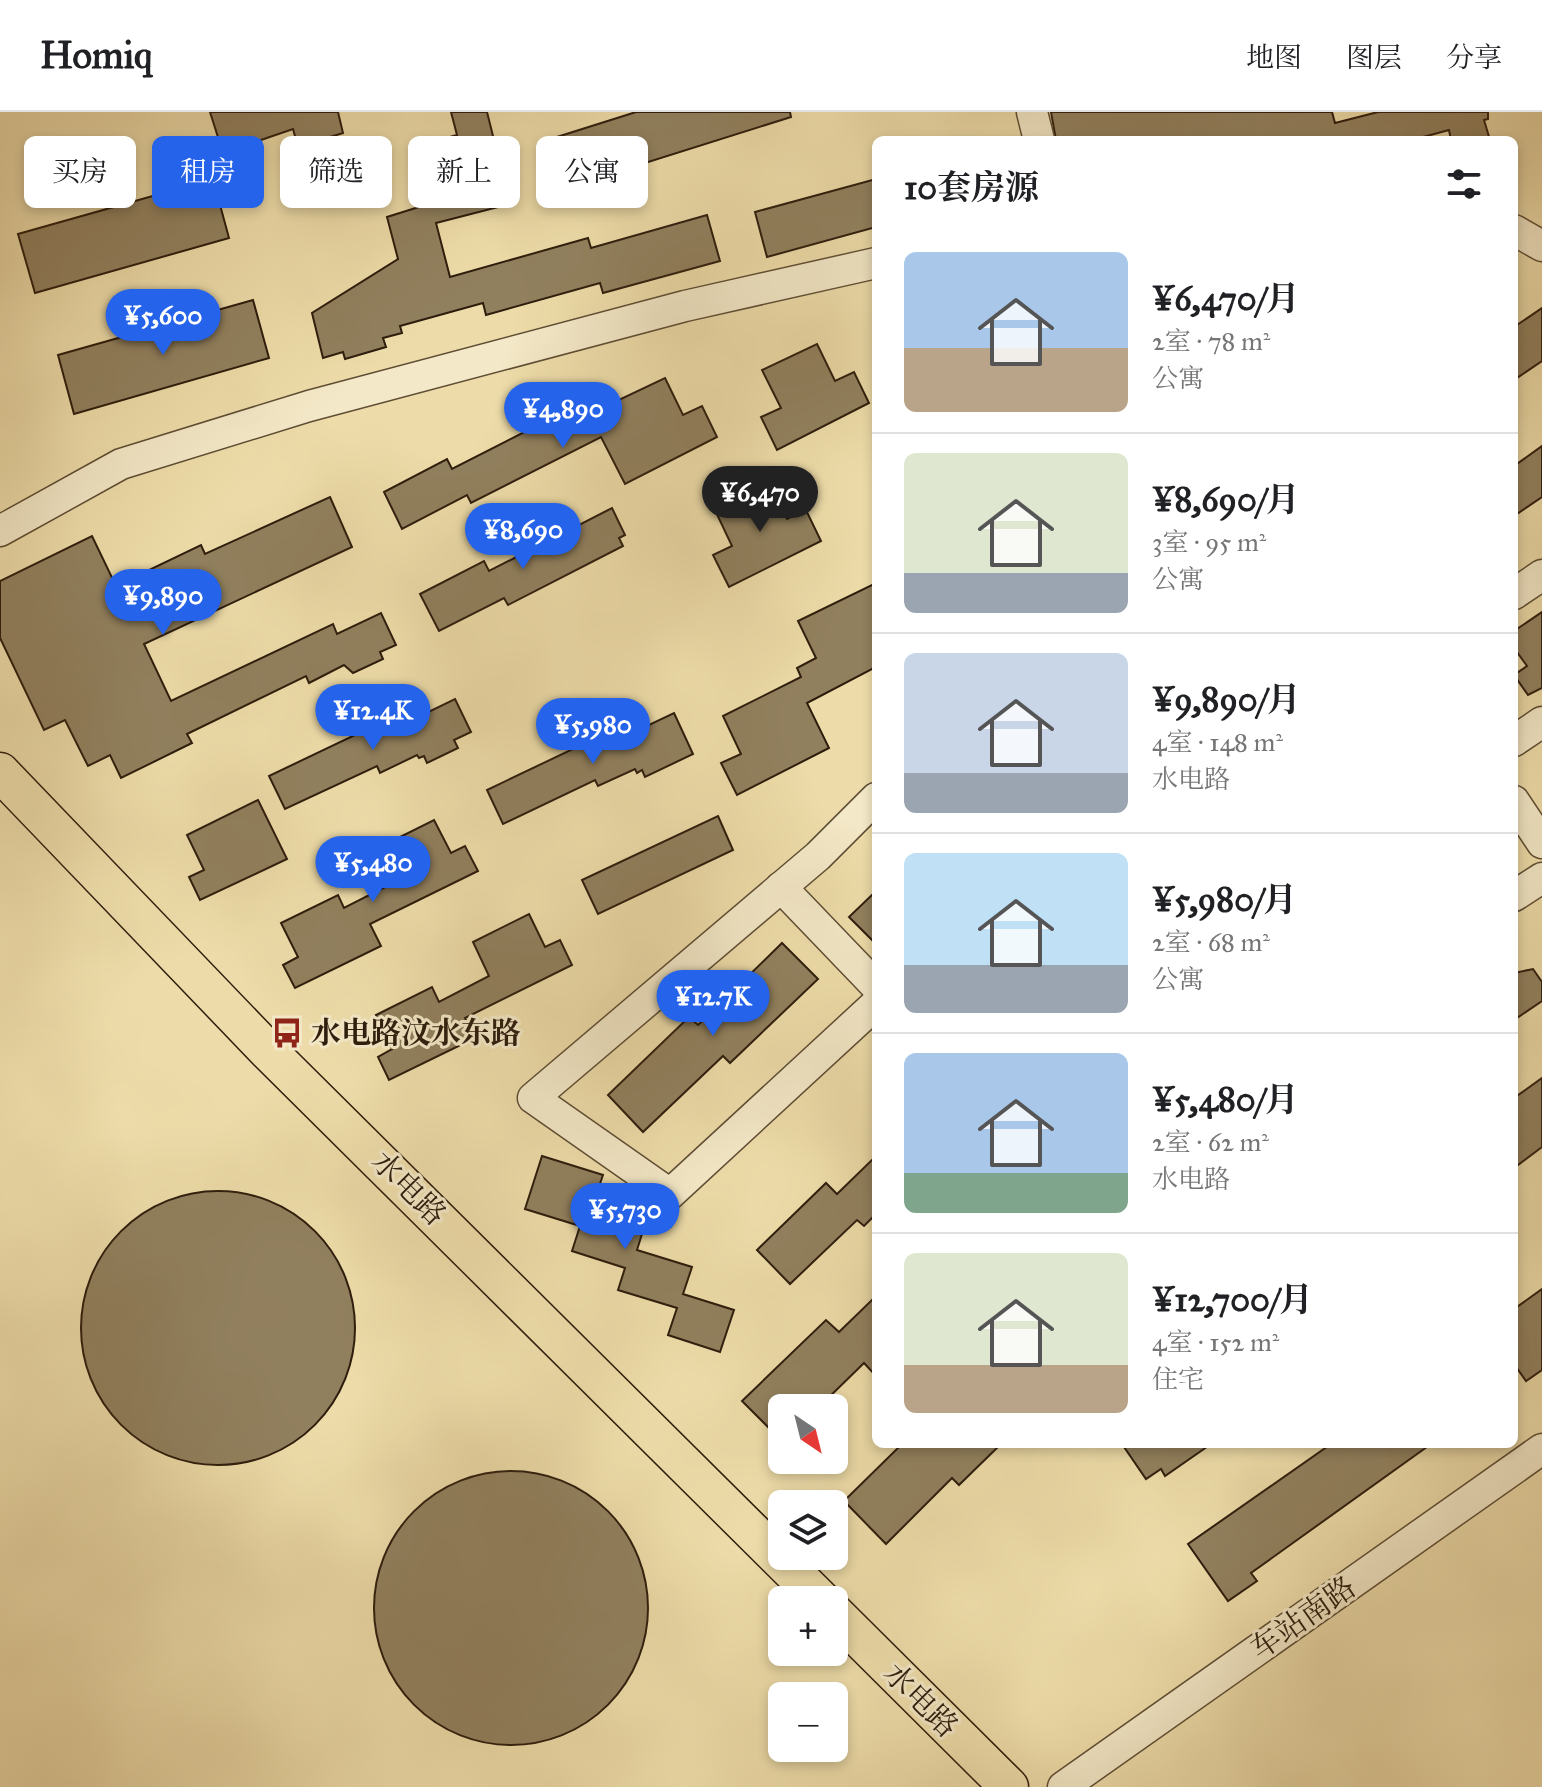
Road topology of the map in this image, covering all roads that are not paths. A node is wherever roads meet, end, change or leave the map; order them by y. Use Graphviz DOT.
graph roads {
  1 [pos="1032,112"];
  2 [pos="1038,136"];
  3 [pos="1518,232"];
  4 [pos="1542,246"];
  5 [pos="872,264"];
  6 [pos="0,531"];
  7 [pos="1542,575"];
  8 [pos="1518,591"];
  9 [pos="1542,722"];
  10 [pos="1518,738"];
  11 [pos="0,772"];
  12 [pos="872,802"];
  13 [pos="1518,807"];
  14 [pos="1542,843"];
  15 [pos="1542,878"];
  16 [pos="781,887"];
  17 [pos="1518,893"];
  18 [pos="872,982"];
  19 [pos="872,1008"];
  20 [pos="1542,1449"];
  21 [pos="807,1586"];
  22 [pos="848,1627"];
  23 [pos="1009,1787"];
  24 [pos="1063,1787"];
  1 -- 2 [label="street"];
  3 -- 4 [label="street"];
  5 -- 6 [label="street"];
  7 -- 8 [label="street"];
  9 -- 10 [label="street"];
  11 -- 21 [label="main road, 水电路"];
  12 -- 16 [label="street"];
  13 -- 14 [label="street"];
  15 -- 17 [label="street"];
  16 -- 18 [label="street"];
  16 -- 19 [label="street"];
  20 -- 24 [label="street, 车站南路"];
  22 -- 23 [label="main road, 水电路"];
}
